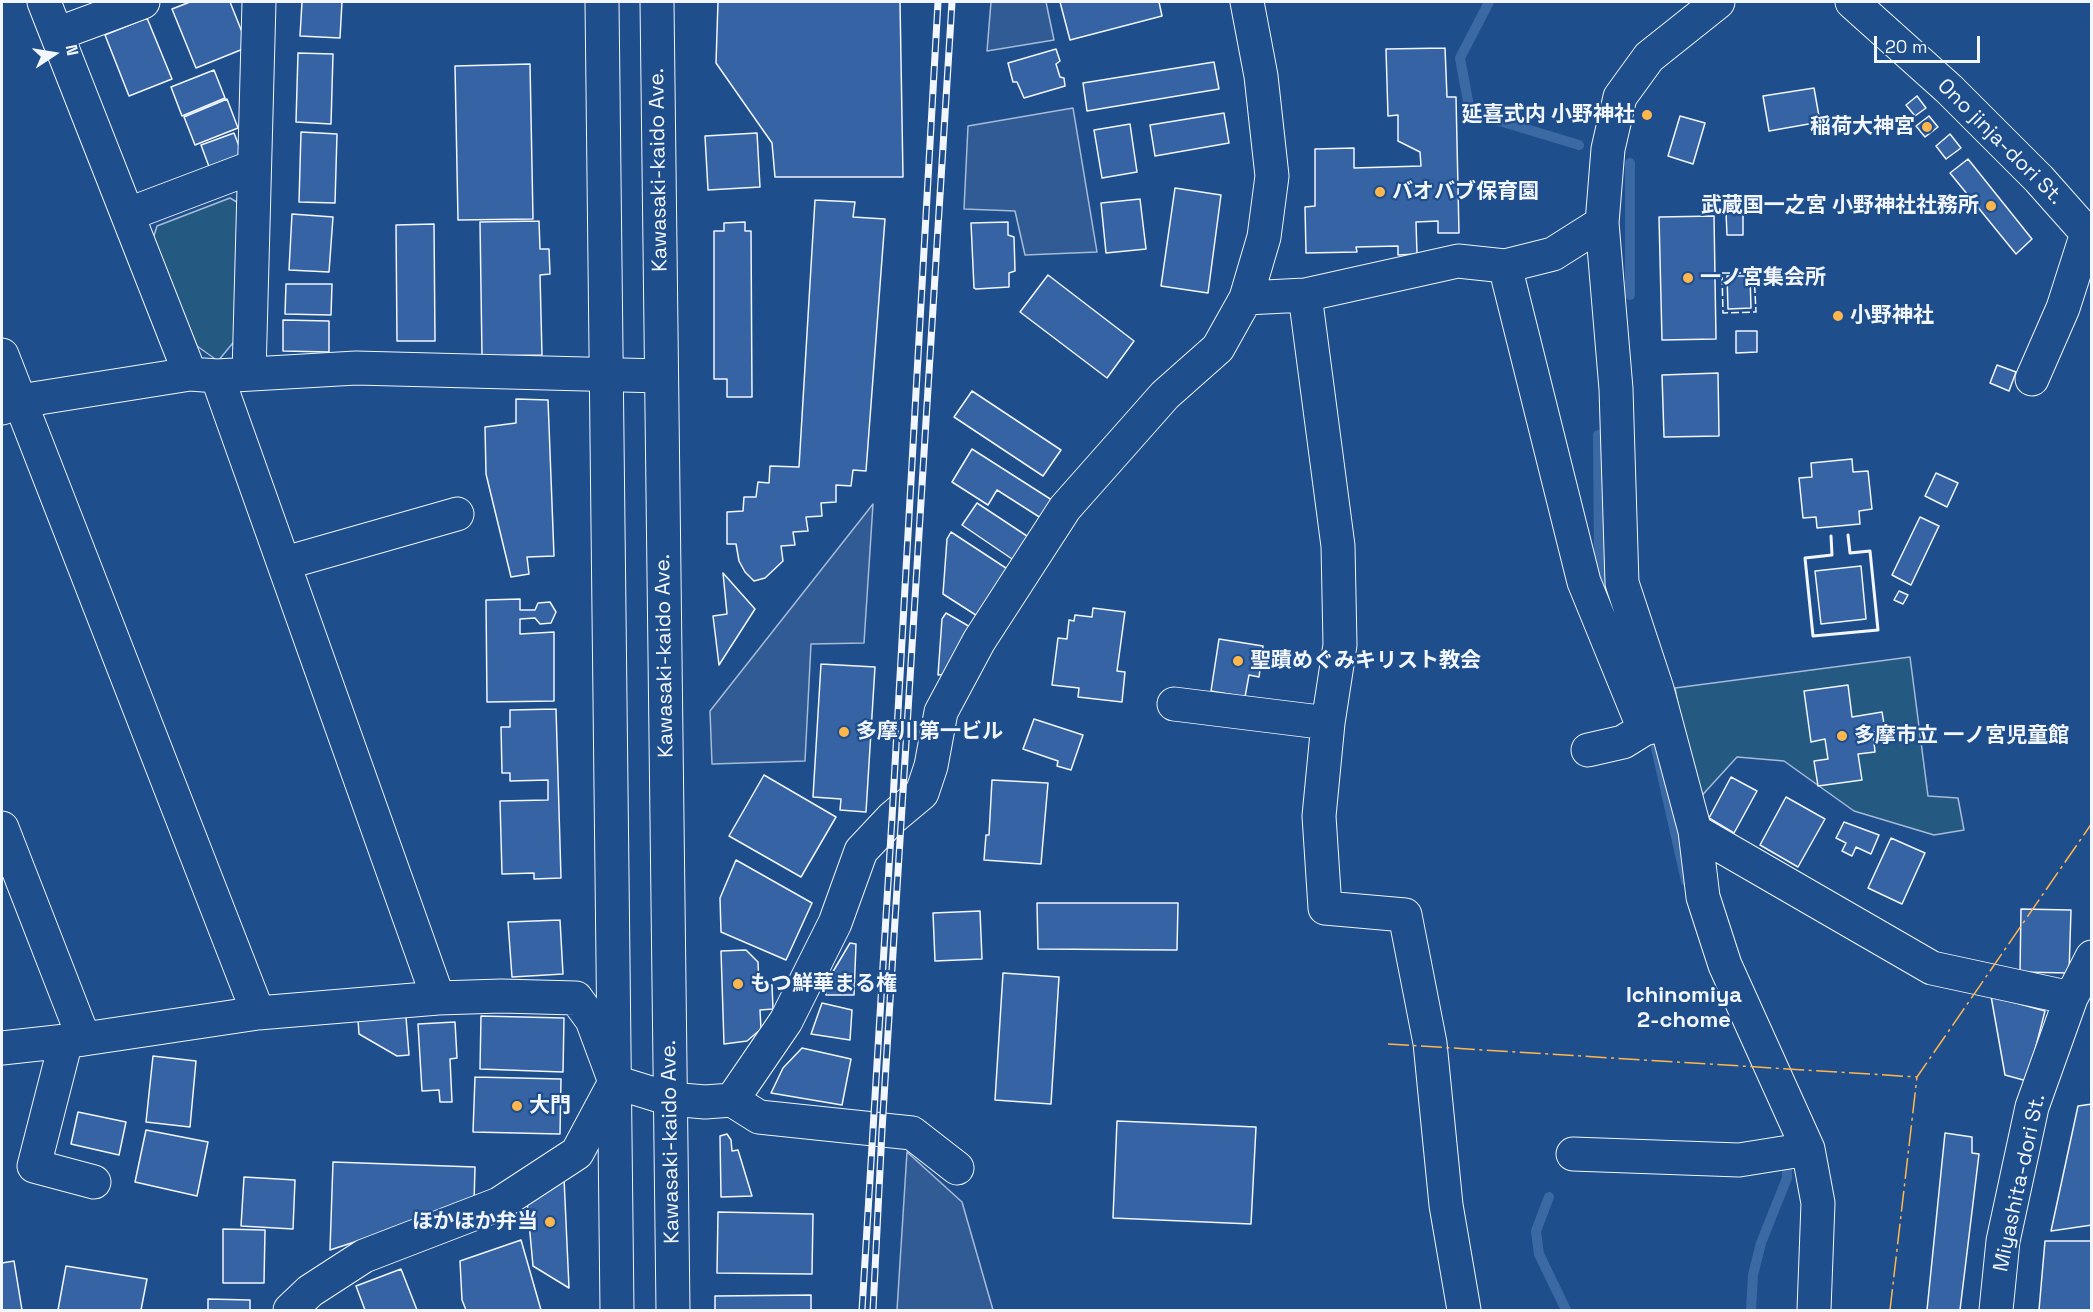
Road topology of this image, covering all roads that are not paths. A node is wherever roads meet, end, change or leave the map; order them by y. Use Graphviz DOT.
graph roads {
  1 [pos="44,2"];
  2 [pos="143,2"];
  3 [pos="259,2"];
  4 [pos="602,2"];
  5 [pos="657,2"];
  6 [pos="1247,2"];
  7 [pos="1718,2"];
  8 [pos="1852,2"];
  9 [pos="57,34"];
  10 [pos="253,167"];
  11 [pos="129,214"];
  12 [pos="1602,224"];
  13 [pos="2089,232"];
  14 [pos="1505,266"];
  15 [pos="1305,295"];
  16 [pos="1246,298"];
  17 [pos="2,355"];
  18 [pos="219,374"];
  19 [pos="606,374"];
  20 [pos="662,376"];
  21 [pos="2032,379"];
  22 [pos="10,404"];
  23 [pos="457,514"];
  24 [pos="285,563"];
  25 [pos="1174,704"];
  26 [pos="1328,723"];
  27 [pos="1655,727"];
  28 [pos="1588,750"];
  29 [pos="2,828"];
  30 [pos="1695,831"];
  31 [pos="2091,960"];
  32 [pos="438,998"];
  33 [pos="2071,998"];
  34 [pos="258,1013"];
  35 [pos="75,1040"];
  36 [pos="2,1048"];
  37 [pos="615,1082"];
  38 [pos="670,1099"];
  39 [pos="732,1100"];
  40 [pos="1793,1152"];
  41 [pos="1573,1154"];
  42 [pos="957,1168"];
  43 [pos="94,1182"];
  44 [pos="290,1311"];
  45 [pos="617,1311"];
  46 [pos="673,1311"];
  47 [pos="1464,1311"];
  48 [pos="1814,1311"];
  49 [pos="1996,1311"];
  1 -- 9 [label="street"];
  2 -- 9 [label="street"];
  3 -- 10 [label="street"];
  4 -- 19 [label="street"];
  5 -- 20 [label="street, Kawasaki-kaido Ave."];
  6 -- 16 [label="street"];
  7 -- 12 [label="street"];
  8 -- 13 [label="street, Ono jinja-dori St."];
  9 -- 11 [label="street"];
  10 -- 11 [label="street"];
  10 -- 18 [label="street"];
  11 -- 18 [label="street"];
  12 -- 14 [label="street"];
  12 -- 27 [label="street"];
  13 -- 21 [label="street"];
  14 -- 15 [label="street"];
  14 -- 27 [label="street"];
  15 -- 16 [label="street"];
  15 -- 26 [label="street"];
  16 -- 39 [label="street"];
  17 -- 22 [label="street"];
  18 -- 19 [label="street"];
  18 -- 22 [label="street"];
  18 -- 24 [label="street"];
  19 -- 20 [label="street"];
  19 -- 37 [label="street"];
  20 -- 38 [label="street, Kawasaki-kaido Ave."];
  22 -- 34 [label="street"];
  23 -- 24 [label="street"];
  24 -- 32 [label="street"];
  25 -- 26 [label="street"];
  26 -- 47 [label="street"];
  27 -- 28 [label="street"];
  27 -- 30 [label="street"];
  29 -- 35 [label="street"];
  30 -- 33 [label="street"];
  30 -- 40 [label="street"];
  31 -- 33 [label="street, Miyashita-dori St."];
  32 -- 34 [label="street"];
  32 -- 37 [label="street"];
  33 -- 49 [label="street, Miyashita-dori St."];
  34 -- 35 [label="street"];
  35 -- 36 [label="street"];
  35 -- 43 [label="street"];
  37 -- 38 [label="street"];
  37 -- 44 [label="street"];
  37 -- 45 [label="street"];
  38 -- 39 [label="street"];
  38 -- 46 [label="street, Kawasaki-kaido Ave."];
  39 -- 42 [label="street"];
  40 -- 41 [label="street"];
  40 -- 48 [label="street"];
}
